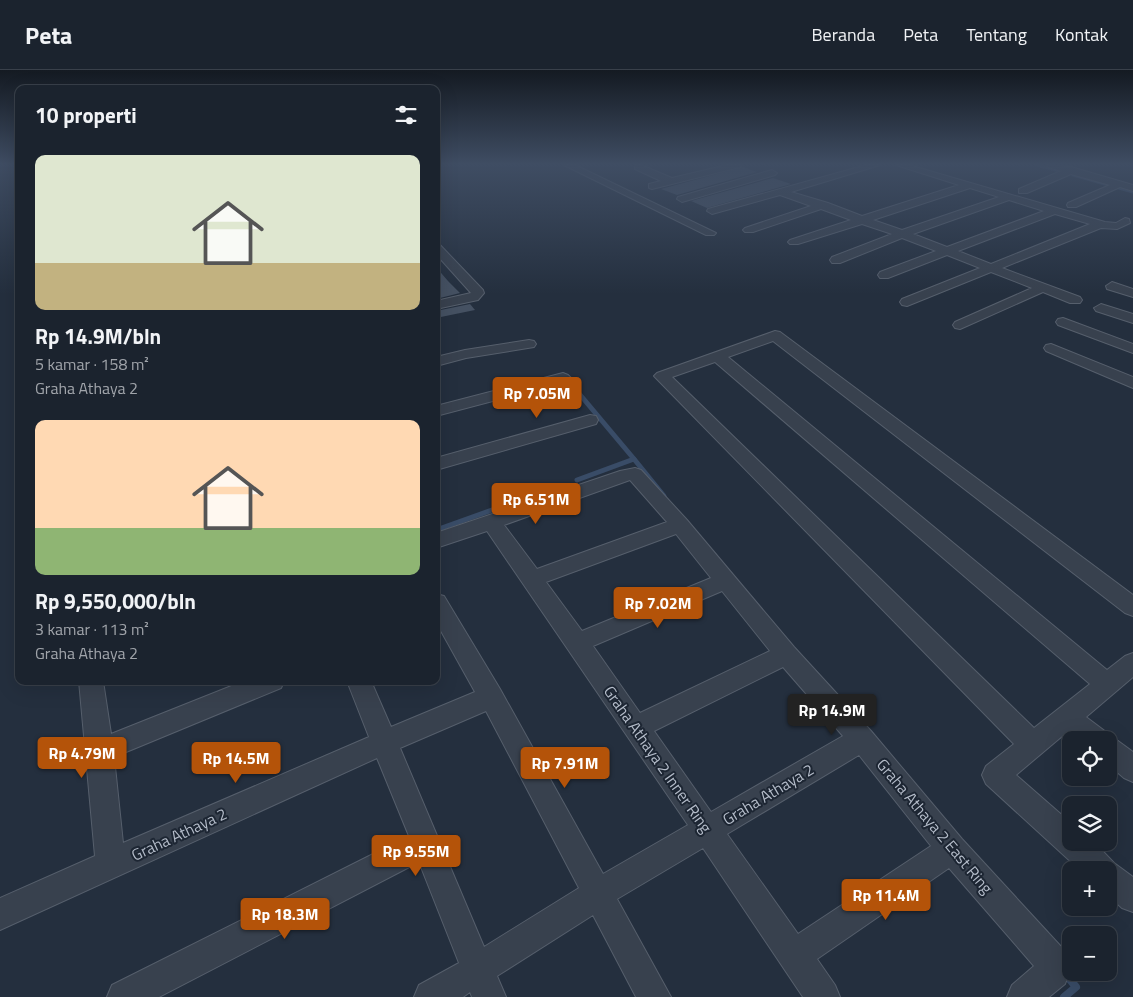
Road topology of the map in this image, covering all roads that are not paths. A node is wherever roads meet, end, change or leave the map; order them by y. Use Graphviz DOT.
graph roads {
  1 [pos="659,208"];
  2 [pos="722,208"];
  3 [pos="814,208"];
  4 [pos="832,208"];
  5 [pos="898,208"];
  6 [pos="976,208"];
  7 [pos="1049,208"];
  8 [pos="1055,210"];
  9 [pos="712,211"];
  10 [pos="862,220"];
  11 [pos="1125,221"];
  12 [pos="1100,224"];
  13 [pos="749,230"];
  14 [pos="710,233"];
  15 [pos="902,234"];
  16 [pos="794,242"];
  17 [pos="440,251"];
  18 [pos="947,251"];
  19 [pos="836,260"];
  20 [pos="991,269"];
  21 [pos="884,275"];
  22 [pos="1112,286"];
  23 [pos="1042,288"];
  24 [pos="1133,293"];
  25 [pos="1075,300"];
  26 [pos="907,302"];
  27 [pos="440,304"];
  28 [pos="1101,308"];
  29 [pos="1133,319"];
  30 [pos="1062,322"];
  31 [pos="960,325"];
  32 [pos="529,344"];
  33 [pos="1050,348"];
  34 [pos="1133,349"];
  35 [pos="717,356"];
  36 [pos="1133,360"];
  37 [pos="440,361"];
  38 [pos="1108,373"];
  39 [pos="563,378"];
  40 [pos="1133,383"];
  41 [pos="440,410"];
  42 [pos="590,420"];
  43 [pos="440,463"];
  44 [pos="492,523"];
  45 [pos="680,526"];
  46 [pos="440,541"];
  47 [pos="532,579"];
  48 [pos="724,581"];
  49 [pos="1133,607"];
  50 [pos="440,609"];
  51 [pos="578,643"];
  52 [pos="786,654"];
  53 [pos="1132,666"];
  54 [pos="1107,684"];
  55 [pos="91,685"];
  56 [pos="262,685"];
  57 [pos="361,685"];
  58 [pos="491,697"];
  59 [pos="1067,717"];
  60 [pos="636,727"];
  61 [pos="1085,731"];
  62 [pos="862,739"];
  63 [pos="384,742"];
  64 [pos="1033,745"];
  65 [pos="100,750"];
  66 [pos="1117,756"];
  67 [pos="1133,768"];
  68 [pos="707,830"];
  69 [pos="1062,833"];
  70 [pos="426,843"];
  71 [pos="952,849"];
  72 [pos="1082,851"];
  73 [pos="1092,861"];
  74 [pos="111,864"];
  75 [pos="1117,883"];
  76 [pos="597,894"];
  77 [pos="1133,897"];
  78 [pos="0,914"];
  79 [pos="795,954"];
  80 [pos="484,983"];
  81 [pos="124,997"];
  82 [pos="431,997"];
  83 [pos="654,997"];
  84 [pos="823,997"];
  85 [pos="1024,997"];
  1 -- 14 [label="street"];
  2 -- 9 [label="street"];
  3 -- 13 [label="street"];
  4 -- 10 [label="street"];
  5 -- 10 [label="street"];
  6 -- 15 [label="street"];
  7 -- 8 [label="street"];
  8 -- 12 [label="street"];
  8 -- 18 [label="street"];
  10 -- 15 [label="street"];
  10 -- 16 [label="street"];
  11 -- 12 [label="street"];
  12 -- 20 [label="street"];
  15 -- 18 [label="street"];
  15 -- 19 [label="street"];
  17 -- 27 [label="street"];
  18 -- 20 [label="street"];
  18 -- 21 [label="street"];
  20 -- 23 [label="street"];
  20 -- 26 [label="street"];
  22 -- 24 [label="street"];
  23 -- 25 [label="street"];
  23 -- 31 [label="street"];
  28 -- 29 [label="street"];
  30 -- 34 [label="street"];
  32 -- 37 [label="street"];
  33 -- 38 [label="street"];
  35 -- 49 [label="street"];
  35 -- 54 [label="street"];
  35 -- 64 [label="street"];
  36 -- 38 [label="street"];
  38 -- 40 [label="street"];
  39 -- 41 [label="street"];
  42 -- 43 [label="street"];
  44 -- 45 [label="street, Graha Athaya 2 East Ring"];
  44 -- 46 [label="street"];
  44 -- 47 [label="street, Graha Athaya 2 Inner Ring"];
  45 -- 47 [label="street"];
  45 -- 48 [label="street, Graha Athaya 2 East Ring"];
  47 -- 51 [label="street, Graha Athaya 2 Inner Ring"];
  48 -- 51 [label="street"];
  48 -- 52 [label="street, Graha Athaya 2 East Ring"];
  50 -- 58 [label="street"];
  51 -- 60 [label="street, Graha Athaya 2 Inner Ring"];
  52 -- 60 [label="street"];
  52 -- 62 [label="street, Graha Athaya 2 East Ring"];
  53 -- 54 [label="street"];
  54 -- 59 [label="street"];
  55 -- 65 [label="street, Graha Athaya 2"];
  56 -- 65 [label="street"];
  57 -- 63 [label="street"];
  58 -- 63 [label="street, Graha Athaya 2"];
  58 -- 76 [label="street"];
  59 -- 61 [label="street"];
  59 -- 64 [label="street"];
  60 -- 68 [label="street, Graha Athaya 2 Inner Ring"];
  62 -- 68 [label="street, Graha Athaya 2"];
  62 -- 71 [label="street, Graha Athaya 2 East Ring"];
  63 -- 70 [label="street"];
  63 -- 74 [label="street, Graha Athaya 2"];
  64 -- 69 [label="street"];
  65 -- 74 [label="street, Graha Athaya 2"];
  66 -- 67 [label="street"];
  68 -- 76 [label="street, Graha Athaya 2"];
  68 -- 79 [label="street, Graha Athaya 2 Inner Ring"];
  70 -- 80 [label="street"];
  70 -- 81 [label="street"];
  71 -- 79 [label="street"];
  71 -- 85 [label="street, Graha Athaya 2 East Ring"];
  72 -- 73 [label="street"];
  74 -- 78 [label="street, Graha Athaya 2"];
  75 -- 77 [label="street"];
  76 -- 80 [label="street, Graha Athaya 2"];
  76 -- 83 [label="street"];
  79 -- 84 [label="street, Graha Athaya 2 Inner Ring"];
  80 -- 82 [label="street, Graha Athaya 2"];
}
